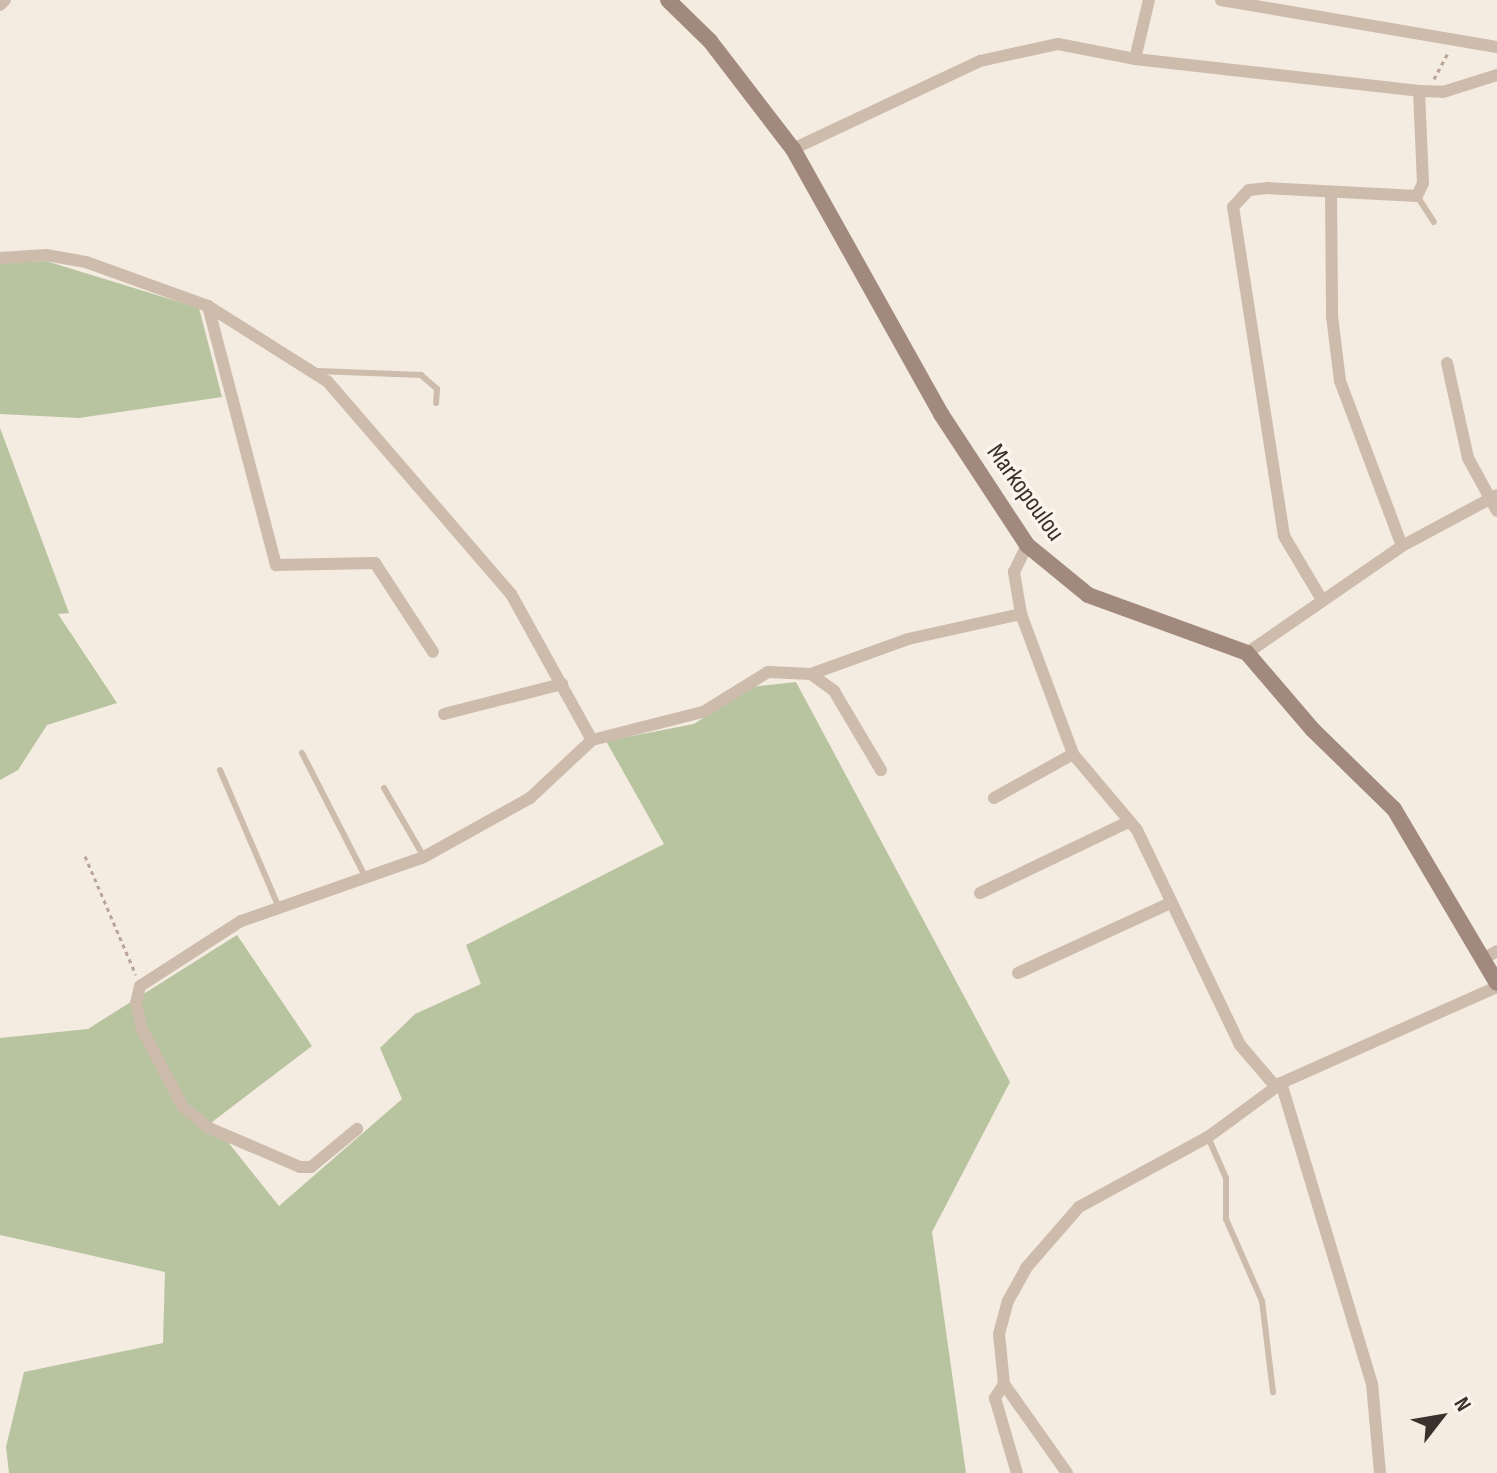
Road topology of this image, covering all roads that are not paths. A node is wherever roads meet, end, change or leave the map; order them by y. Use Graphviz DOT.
graph roads {
  1 [pos="5,0"];
  2 [pos="668,0"];
  3 [pos="1149,0"];
  4 [pos="1221,0"];
  5 [pos="0,5"];
  6 [pos="1497,47"];
  7 [pos="1135,59"];
  8 [pos="1497,75"];
  9 [pos="1419,91"];
  10 [pos="793,149"];
  11 [pos="1331,192"];
  12 [pos="1417,196"];
  13 [pos="1434,222"];
  14 [pos="0,258"];
  15 [pos="208,306"];
  16 [pos="1447,363"];
  17 [pos="303,367"];
  18 [pos="436,403"];
  19 [pos="1493,497"];
  20 [pos="1497,511"];
  21 [pos="1027,545"];
  22 [pos="1402,546"];
  23 [pos="1322,600"];
  24 [pos="1021,614"];
  25 [pos="433,652"];
  26 [pos="1247,653"];
  27 [pos="811,674"];
  28 [pos="562,684"];
  29 [pos="444,714"];
  30 [pos="592,740"];
  31 [pos="302,753"];
  32 [pos="1073,754"];
  33 [pos="220,770"];
  34 [pos="881,770"];
  35 [pos="384,788"];
  36 [pos="994,798"];
  37 [pos="1130,821"];
  38 [pos="424,857"];
  39 [pos="366,878"];
  40 [pos="980,893"];
  41 [pos="1170,903"];
  42 [pos="278,905"];
  43 [pos="1491,955"];
  44 [pos="1018,973"];
  45 [pos="1497,985"];
  46 [pos="1279,1085"];
  47 [pos="357,1129"];
  48 [pos="1208,1137"];
  49 [pos="1004,1384"];
  50 [pos="1273,1392"];
  51 [pos="1017,1473"];
  52 [pos="1067,1473"];
  53 [pos="1380,1473"];
  1 -- 5 [label="street"];
  2 -- 10 [label="street, Markopoulou"];
  3 -- 7 [label="street"];
  4 -- 6 [label="street"];
  7 -- 9 [label="street"];
  7 -- 10 [label="street"];
  8 -- 9 [label="street"];
  9 -- 12 [label="street"];
  10 -- 21 [label="street, Markopoulou"];
  11 -- 12 [label="street"];
  11 -- 22 [label="street"];
  11 -- 23 [label="street"];
  12 -- 13 [label="lane"];
  14 -- 15 [label="street"];
  15 -- 17 [label="street"];
  15 -- 25 [label="street"];
  16 -- 19 [label="street"];
  17 -- 18 [label="lane"];
  17 -- 28 [label="street"];
  19 -- 20 [label="street"];
  19 -- 22 [label="street"];
  21 -- 24 [label="street"];
  21 -- 26 [label="street, Markopoulou"];
  22 -- 23 [label="street"];
  23 -- 26 [label="street"];
  24 -- 27 [label="street"];
  24 -- 32 [label="street"];
  26 -- 43 [label="street, Markopoulou"];
  27 -- 30 [label="street"];
  27 -- 34 [label="street"];
  28 -- 29 [label="street"];
  28 -- 30 [label="street"];
  30 -- 38 [label="street"];
  31 -- 39 [label="lane"];
  32 -- 36 [label="street"];
  32 -- 37 [label="street"];
  33 -- 42 [label="lane"];
  35 -- 38 [label="lane"];
  37 -- 40 [label="street"];
  37 -- 41 [label="street"];
  38 -- 39 [label="street"];
  39 -- 42 [label="street"];
  41 -- 44 [label="street"];
  41 -- 46 [label="street"];
  42 -- 47 [label="street"];
  43 -- 45 [label="street, Markopoulou"];
  45 -- 46 [label="street"];
  46 -- 48 [label="street"];
  46 -- 53 [label="street"];
  48 -- 49 [label="street"];
  48 -- 50 [label="lane"];
  49 -- 51 [label="street"];
  49 -- 52 [label="street"];
}
